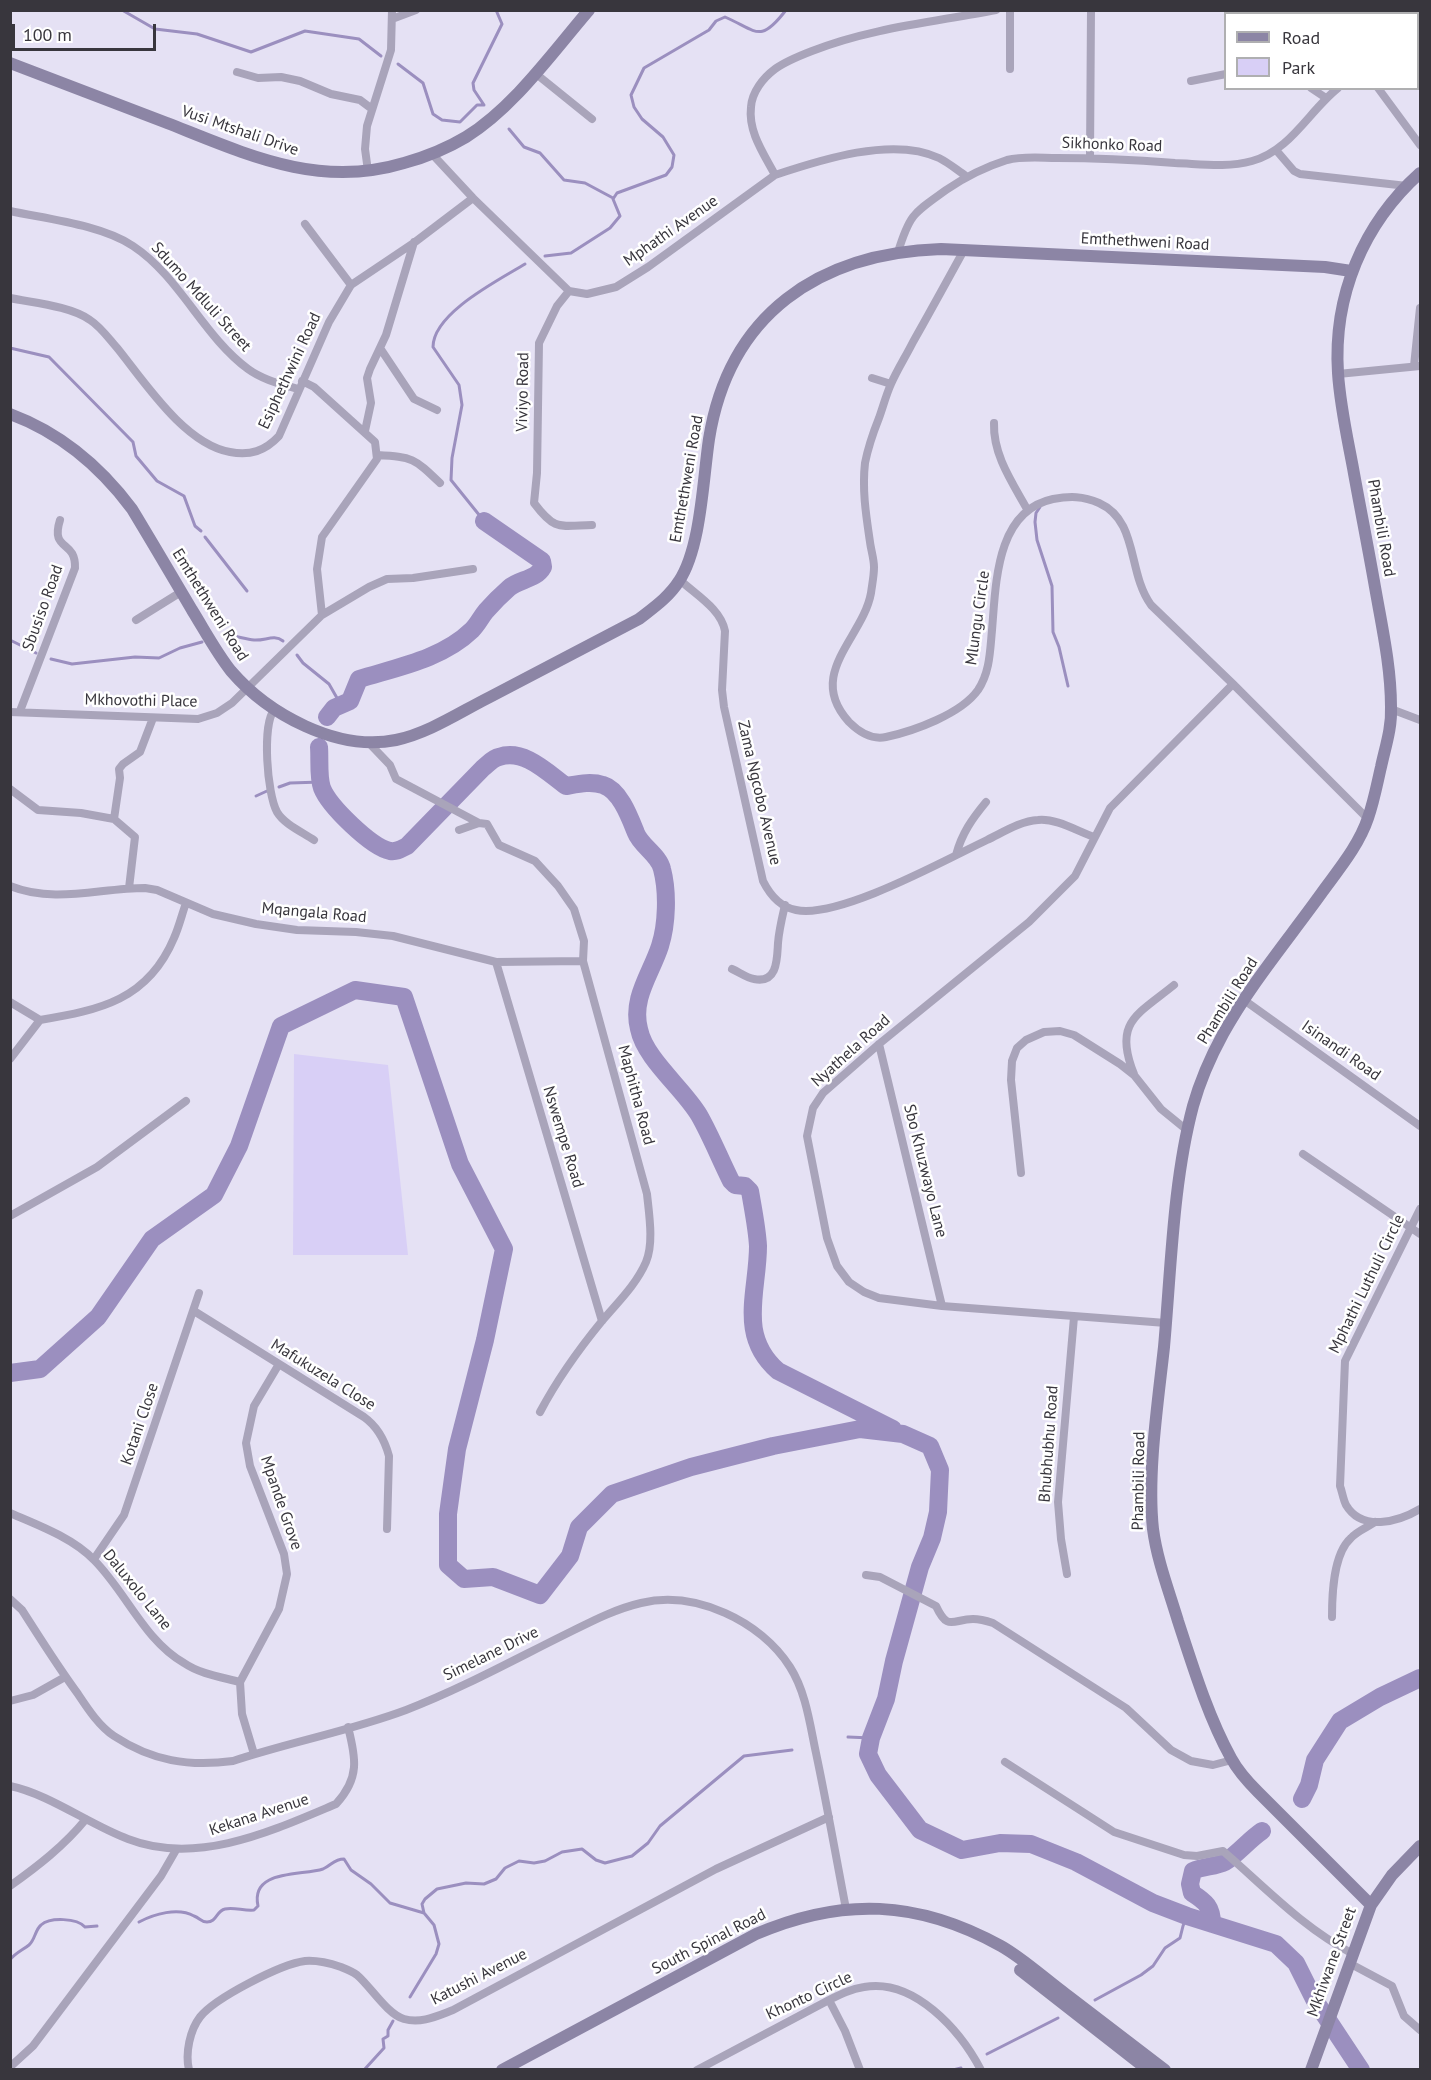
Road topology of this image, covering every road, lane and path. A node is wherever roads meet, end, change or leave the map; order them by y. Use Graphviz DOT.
graph roads {
  1 [pos="416,10"];
  2 [pos="589,10"];
  3 [pos="996,10"];
  4 [pos="1010,10"];
  5 [pos="1090,10"];
  6 [pos="392,15"];
  7 [pos="10,63"];
  8 [pos="1011,69"];
  9 [pos="237,72"];
  10 [pos="535,73"];
  11 [pos="1224,74"];
  12 [pos="1191,81"];
  13 [pos="1314,90"];
  14 [pos="1336,90"];
  15 [pos="1378,90"];
  16 [pos="1326,98"];
  17 [pos="372,109"];
  18 [pos="592,119"];
  19 [pos="1420,146"];
  20 [pos="1276,150"];
  21 [pos="433,155"];
  22 [pos="1090,158"];
  23 [pos="368,171"];
  24 [pos="1420,172"];
  25 [pos="775,175"];
  26 [pos="966,176"];
  27 [pos="1407,186"];
  28 [pos="472,198"];
  29 [pos="10,211"];
  30 [pos="305,224"];
  31 [pos="415,242"];
  32 [pos="964,250"];
  33 [pos="898,252"];
  34 [pos="1351,271"];
  35 [pos="351,285"];
  36 [pos="569,291"];
  37 [pos="10,298"];
  38 [pos="1420,308"];
  39 [pos="380,348"];
  40 [pos="1417,366"];
  41 [pos="1338,374"];
  42 [pos="872,378"];
  43 [pos="891,384"];
  44 [pos="300,385"];
  45 [pos="437,410"];
  46 [pos="10,414"];
  47 [pos="994,423"];
  48 [pos="364,431"];
  49 [pos="377,455"];
  50 [pos="440,483"];
  51 [pos="1027,509"];
  52 [pos="60,520"];
  53 [pos="592,525"];
  54 [pos="473,569"];
  55 [pos="680,580"];
  56 [pos="181,592"];
  57 [pos="322,615"];
  58 [pos="136,620"];
  59 [pos="1233,684"];
  60 [pos="248,689"];
  61 [pos="274,710"];
  62 [pos="1391,710"];
  63 [pos="15,711"];
  64 [pos="153,718"];
  65 [pos="1420,720"];
  66 [pos="368,742"];
  67 [pos="10,789"];
  68 [pos="986,802"];
  69 [pos="114,819"];
  70 [pos="1368,819"];
  71 [pos="478,823"];
  72 [pos="459,830"];
  73 [pos="1094,837"];
  74 [pos="315,840"];
  75 [pos="956,855"];
  76 [pos="10,886"];
  77 [pos="129,888"];
  78 [pos="186,903"];
  79 [pos="785,905"];
  80 [pos="583,961"];
  81 [pos="496,962"];
  82 [pos="732,969"];
  83 [pos="1174,985"];
  84 [pos="1244,1000"];
  85 [pos="10,1002"];
  86 [pos="40,1020"];
  87 [pos="879,1044"];
  88 [pos="10,1059"];
  89 [pos="1134,1075"];
  90 [pos="186,1101"];
  91 [pos="1420,1126"];
  92 [pos="1188,1131"];
  93 [pos="1303,1154"];
  94 [pos="1021,1173"];
  95 [pos="1420,1209"];
  96 [pos="10,1216"];
  97 [pos="1411,1229"];
  98 [pos="1420,1234"];
  99 [pos="200,1293"];
  100 [pos="942,1306"];
  101 [pos="195,1311"];
  102 [pos="1074,1317"];
  103 [pos="602,1321"];
  104 [pos="1166,1323"];
  105 [pos="279,1364"];
  106 [pos="540,1412"];
  107 [pos="1420,1509"];
  108 [pos="10,1513"];
  109 [pos="1376,1522"];
  110 [pos="387,1529"];
  111 [pos="94,1559"];
  112 [pos="1066,1574"];
  113 [pos="866,1575"];
  114 [pos="10,1599"];
  115 [pos="1332,1617"];
  116 [pos="65,1677"];
  117 [pos="240,1682"];
  118 [pos="10,1701"];
  119 [pos="348,1727"];
  120 [pos="254,1754"];
  121 [pos="1232,1760"];
  122 [pos="1005,1762"];
  123 [pos="10,1786"];
  124 [pos="829,1817"];
  125 [pos="86,1819"];
  126 [pos="1420,1846"];
  127 [pos="176,1850"];
  128 [pos="10,1886"];
  129 [pos="1371,1905"];
  130 [pos="846,1909"];
  131 [pos="980,1936"];
  132 [pos="1349,1964"];
  133 [pos="829,2000"];
  134 [pos="1420,2030"];
  135 [pos="10,2067"];
  136 [pos="189,2070"];
  137 [pos="502,2070"];
  138 [pos="697,2070"];
  139 [pos="860,2070"];
  140 [pos="981,2070"];
  141 [pos="1148,2070"];
  142 [pos="1165,2070"];
  143 [pos="1311,2070"];
  1 -- 6 [label="street"];
  2 -- 10 [label="street, Vusi Mtshali Drive"];
  3 -- 25 [label="street"];
  4 -- 8 [label="street"];
  5 -- 22 [label="street"];
  6 -- 17 [label="street"];
  7 -- 23 [label="street, Vusi Mtshali Drive"];
  9 -- 17 [label="street"];
  10 -- 18 [label="street"];
  10 -- 21 [label="street, Vusi Mtshali Drive"];
  11 -- 12 [label="street"];
  13 -- 16 [label="street"];
  14 -- 16 [label="street, Sikhonko Road"];
  15 -- 19 [label="street"];
  16 -- 20 [label="street, Sikhonko Road"];
  17 -- 23 [label="street"];
  20 -- 22 [label="street, Sikhonko Road"];
  20 -- 27 [label="street"];
  21 -- 23 [label="street, Vusi Mtshali Drive"];
  21 -- 28 [label="street"];
  22 -- 26 [label="street, Sikhonko Road"];
  24 -- 27 [label="street, Phambili Road"];
  25 -- 26 [label="street, Mphathi Avenue"];
  25 -- 36 [label="street, Mphathi Avenue"];
  26 -- 33 [label="street, Sikhonko Road"];
  27 -- 34 [label="street, Phambili Road"];
  28 -- 31 [label="street, Esiphethwini Road"];
  28 -- 36 [label="street"];
  29 -- 44 [label="street, Sdumo Mdluli Street"];
  30 -- 35 [label="street"];
  31 -- 35 [label="street, Esiphethwini Road"];
  31 -- 39 [label="street"];
  32 -- 33 [label="street, Emthethweni Road"];
  32 -- 34 [label="street, Emthethweni Road"];
  32 -- 43 [label="street, Mlungu Circle"];
  33 -- 55 [label="street, Emthethweni Road"];
  34 -- 41 [label="street, Phambili Road"];
  35 -- 44 [label="street, Esiphethwini Road"];
  36 -- 53 [label="street, Viviyo Road"];
  37 -- 44 [label="street, Esiphethwini Road"];
  38 -- 40 [label="street"];
  39 -- 45 [label="street"];
  39 -- 48 [label="street"];
  40 -- 41 [label="street"];
  41 -- 62 [label="street, Phambili Road"];
  42 -- 43 [label="street"];
  43 -- 51 [label="street, Mlungu Circle"];
  44 -- 48 [label="street, Sdumo Mdluli Street"];
  46 -- 56 [label="street, Emthethweni Road"];
  47 -- 51 [label="street"];
  48 -- 49 [label="street"];
  49 -- 50 [label="street"];
  49 -- 57 [label="street"];
  51 -- 59 [label="street"];
  52 -- 63 [label="street, Sbusiso Road"];
  54 -- 57 [label="street, Mkhovothi Place"];
  55 -- 66 [label="street, Emthethweni Road"];
  55 -- 79 [label="street, Zama Ngcobo Avenue"];
  56 -- 58 [label="street"];
  56 -- 60 [label="street, Emthethweni Road"];
  57 -- 60 [label="street, Mkhovothi Place"];
  59 -- 70 [label="street"];
  59 -- 73 [label="street, Nyathela Road"];
  60 -- 61 [label="street, Emthethweni Road"];
  60 -- 64 [label="street, Mkhovothi Place"];
  61 -- 66 [label="street, Emthethweni Road"];
  61 -- 74 [label="street"];
  62 -- 65 [label="street"];
  62 -- 70 [label="street, Phambili Road"];
  63 -- 64 [label="street, Mkhovothi Place"];
  64 -- 69 [label="street"];
  66 -- 71 [label="street"];
  67 -- 69 [label="street"];
  68 -- 75 [label="street"];
  69 -- 77 [label="street"];
  70 -- 84 [label="street, Phambili Road"];
  71 -- 72 [label="street"];
  71 -- 80 [label="street, Maphitha Road"];
  73 -- 75 [label="street"];
  73 -- 87 [label="street, Nyathela Road"];
  75 -- 79 [label="street"];
  76 -- 77 [label="street, Mqangala Road"];
  77 -- 78 [label="street, Mqangala Road"];
  78 -- 81 [label="street, Mqangala Road"];
  78 -- 86 [label="street"];
  79 -- 82 [label="street"];
  80 -- 81 [label="street, Mqangala Road"];
  80 -- 103 [label="street, Maphitha Road"];
  81 -- 103 [label="street, Nswempe Road"];
  83 -- 89 [label="street"];
  84 -- 91 [label="street, Isinandi Road"];
  84 -- 92 [label="street, Phambili Road"];
  85 -- 86 [label="street"];
  86 -- 88 [label="street"];
  87 -- 100 [label="street, Sbo Khuzwayo Lane"];
  87 -- 100 [label="street, Nyathela Road"];
  89 -- 92 [label="street"];
  89 -- 94 [label="street"];
  90 -- 96 [label="street"];
  92 -- 104 [label="street, Phambili Road"];
  93 -- 97 [label="street"];
  95 -- 97 [label="street, Mphathi Luthuli Circle"];
  97 -- 98 [label="street"];
  97 -- 109 [label="street, Mphathi Luthuli Circle"];
  99 -- 101 [label="street, Kotani Close"];
  100 -- 102 [label="street, Nyathela Road"];
  101 -- 105 [label="street, Mafukuzela Close"];
  101 -- 111 [label="street, Kotani Close"];
  102 -- 104 [label="street, Nyathela Road"];
  102 -- 112 [label="street, Bhubhubhu Road"];
  103 -- 106 [label="street, Maphitha Road"];
  104 -- 121 [label="street, Phambili Road"];
  105 -- 110 [label="street, Mafukuzela Close"];
  105 -- 117 [label="street, Mpande Grove"];
  107 -- 109 [label="street"];
  108 -- 111 [label="street, Daluxolo Lane"];
  109 -- 115 [label="street"];
  111 -- 117 [label="street, Daluxolo Lane"];
  113 -- 121 [label="street"];
  114 -- 116 [label="street, Simelane Drive"];
  116 -- 118 [label="street"];
  116 -- 120 [label="street, Simelane Drive"];
  117 -- 120 [label="street"];
  119 -- 120 [label="street, Simelane Drive"];
  119 -- 124 [label="street, Simelane Drive"];
  119 -- 127 [label="street, Kekana Avenue"];
  121 -- 129 [label="street, Phambili Road"];
  122 -- 132 [label="street"];
  123 -- 125 [label="street, Kekana Avenue"];
  124 -- 130 [label="street, Simelane Drive"];
  124 -- 136 [label="street, Katushi Avenue"];
  125 -- 127 [label="street, Kekana Avenue"];
  125 -- 128 [label="street"];
  126 -- 129 [label="street, Mkhiwane Street"];
  127 -- 135 [label="street"];
  129 -- 132 [label="street, Mkhiwane Street"];
  130 -- 131 [label="street, South Spinal Road"];
  130 -- 137 [label="street, South Spinal Road"];
  131 -- 141 [label="street, South Spinal Road"];
  131 -- 142 [label="street, South Spinal Road"];
  132 -- 134 [label="street"];
  132 -- 143 [label="street, Mkhiwane Street"];
  133 -- 138 [label="street, Khonto Circle"];
  133 -- 139 [label="street"];
  133 -- 140 [label="street, Khonto Circle"];
}
